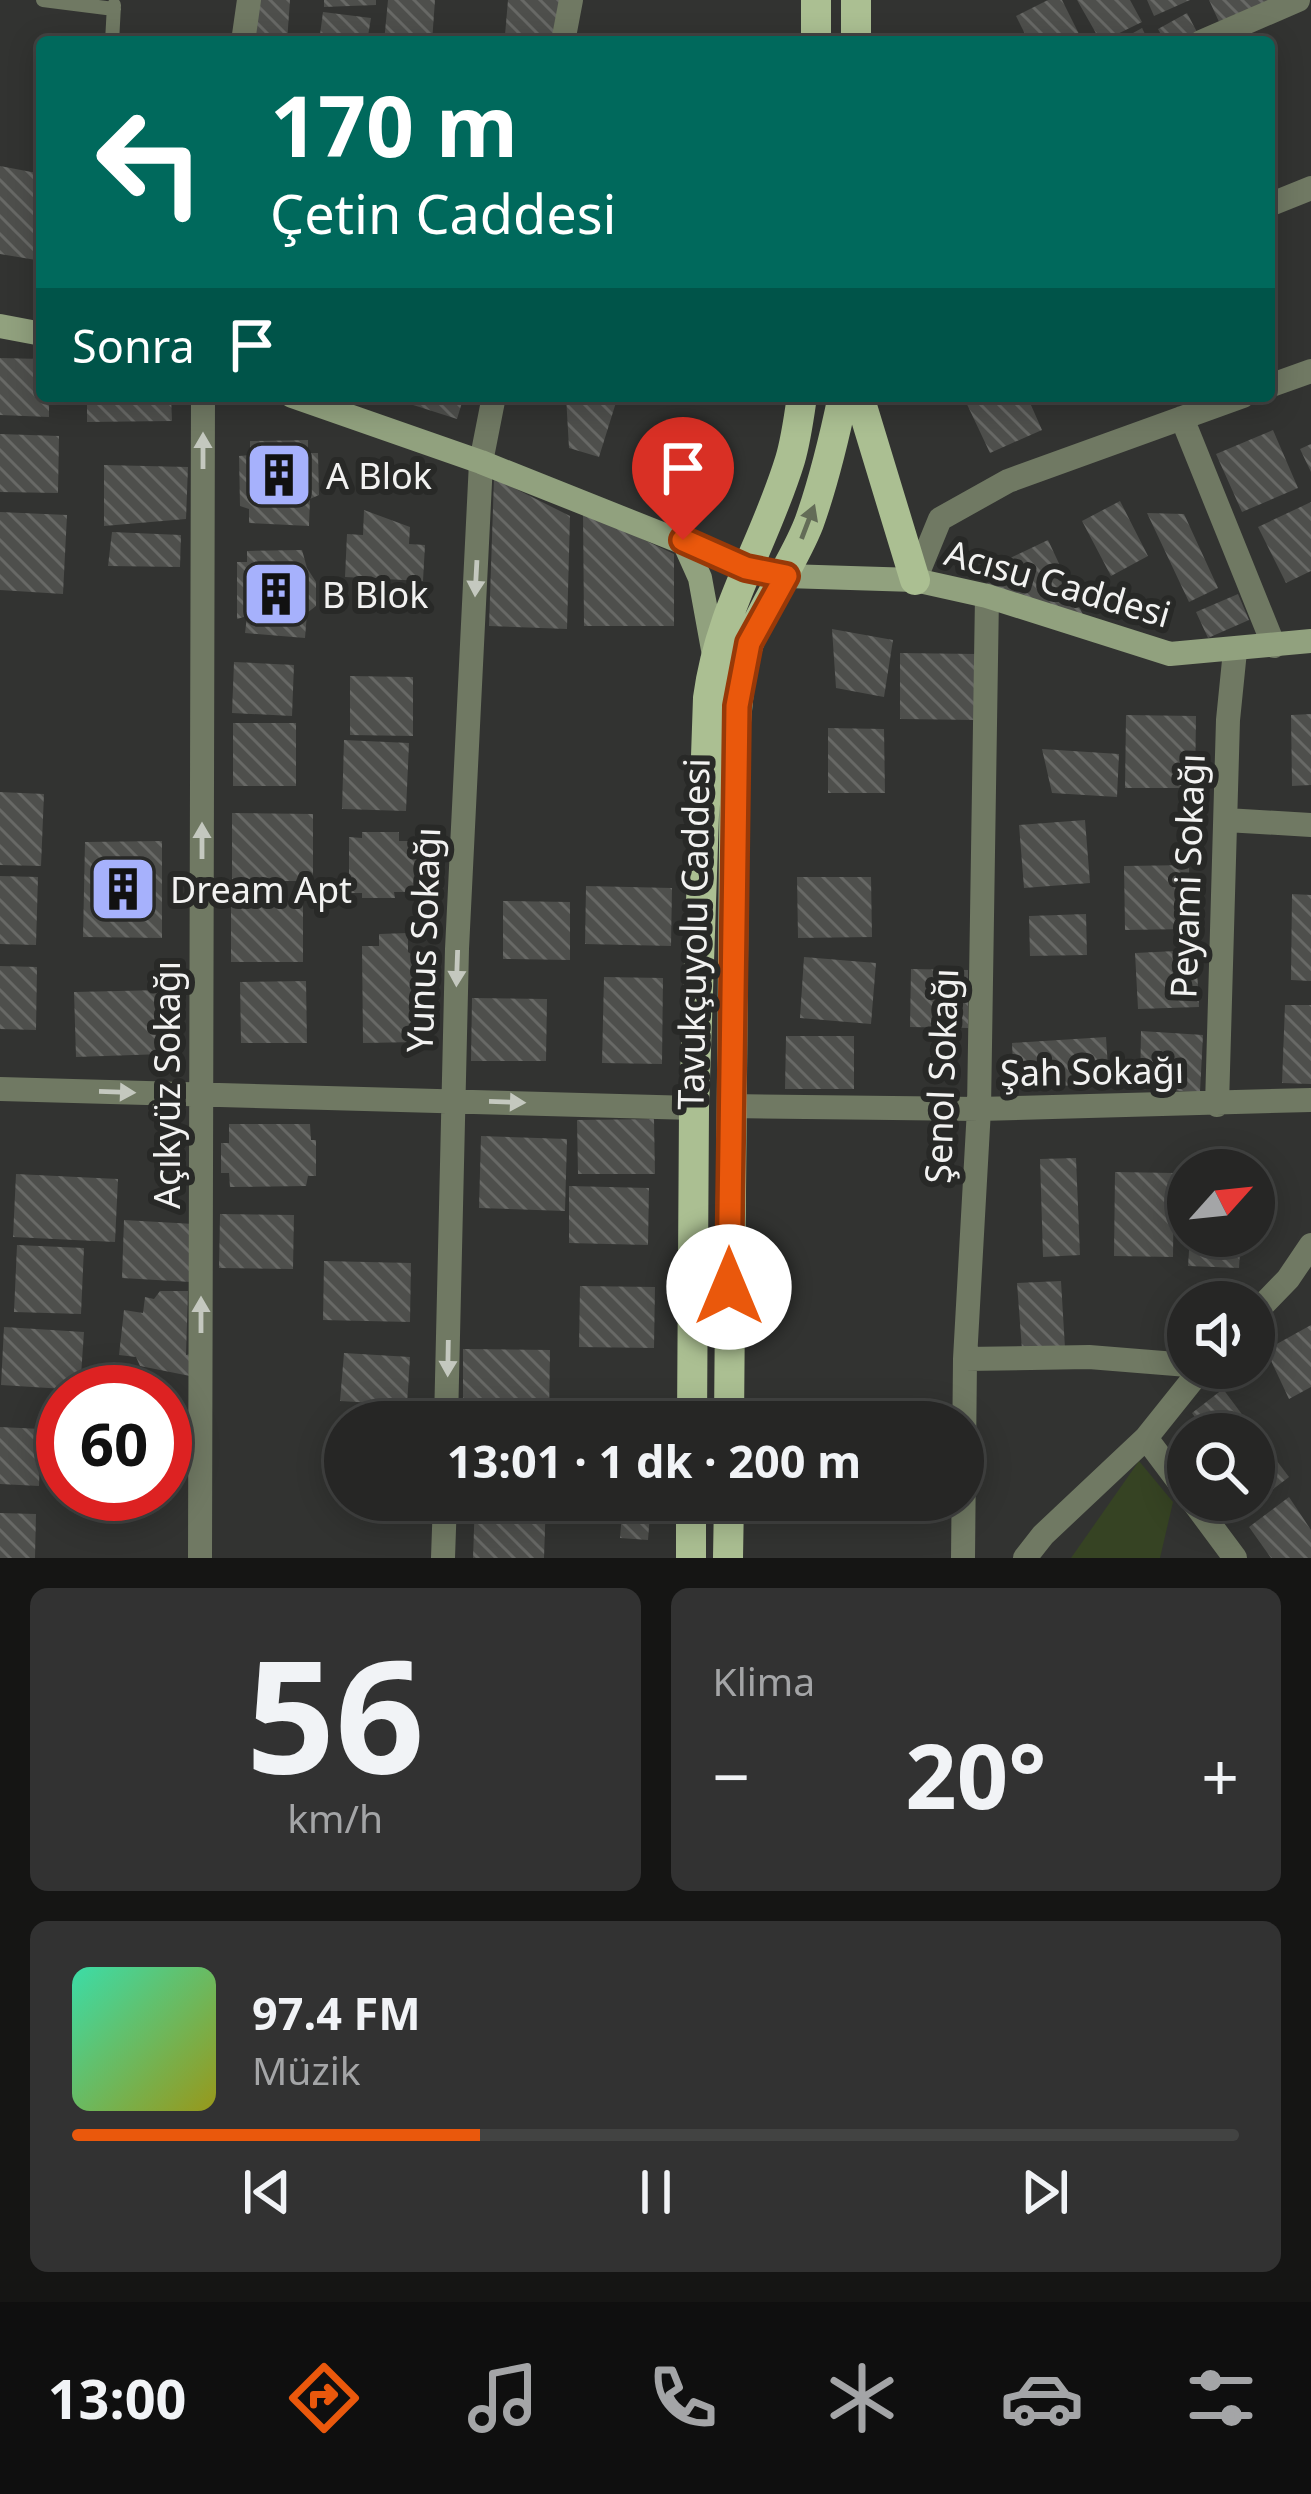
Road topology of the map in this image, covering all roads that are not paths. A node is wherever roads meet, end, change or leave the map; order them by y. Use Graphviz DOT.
graph roads {
  1 [pos="43,0"];
  2 [pos="249,0"];
  3 [pos="571,0"];
  4 [pos="816,0"];
  5 [pos="856,0"];
  6 [pos="1298,0"];
  7 [pos="114,4"];
  8 [pos="112,36"];
  9 [pos="245,36"];
  10 [pos="564,36"];
  11 [pos="816,36"];
  12 [pos="856,36"];
  13 [pos="1215,36"];
  14 [pos="1311,188"];
  15 [pos="1275,203"];
  16 [pos="0,326"];
  17 [pos="36,333"];
  18 [pos="1311,371"];
  19 [pos="1275,384"];
  20 [pos="203,402"];
  21 [pos="309,402"];
  22 [pos="493,402"];
  23 [pos="801,402"];
  24 [pos="842,402"];
  25 [pos="861,402"];
  26 [pos="1226,402"];
  27 [pos="1182,418"];
  28 [pos="481,462"];
  29 [pos="683,540"];
  30 [pos="746,568"];
  31 [pos="786,576"];
  32 [pos="915,580"];
  33 [pos="987,596"];
  34 [pos="1311,641"];
  35 [pos="1274,646"];
  36 [pos="1235,651"];
  37 [pos="713,655"];
  38 [pos="1226,820"];
  39 [pos="1311,825"];
  40 [pos="0,1089"];
  41 [pos="202,1094"];
  42 [pos="453,1100"];
  43 [pos="1311,1100"];
  44 [pos="1217,1105"];
  45 [pos="730,1106"];
  46 [pos="694,1108"];
  47 [pos="979,1108"];
  48 [pos="1311,1244"];
  49 [pos="1288,1279"];
  50 [pos="1275,1292"];
  51 [pos="1311,1295"];
  52 [pos="965,1359"];
  53 [pos="1167,1363"];
  54 [pos="1185,1389"];
  55 [pos="446,1401"];
  56 [pos="692,1401"];
  57 [pos="729,1401"];
  58 [pos="1146,1438"];
  59 [pos="1167,1466"];
  60 [pos="444,1521"];
  61 [pos="691,1521"];
  62 [pos="728,1521"];
  63 [pos="1208,1521"];
  64 [pos="200,1558"];
  65 [pos="443,1558"];
  66 [pos="691,1558"];
  67 [pos="728,1558"];
  68 [pos="963,1558"];
  69 [pos="1025,1558"];
  70 [pos="1235,1558"];
  1 -- 7 [label="lane"];
  2 -- 9 [label="street"];
  3 -- 10 [label="street"];
  4 -- 11 [label="main road"];
  5 -- 12 [label="main road"];
  6 -- 13 [label="street"];
  7 -- 8 [label="lane"];
  14 -- 15 [label="street"];
  16 -- 17 [label="street"];
  18 -- 19 [label="street"];
  41 -- 20 [label="street, Açıkyüz Sokağı, one-way"];
  21 -- 28 [label="street, Acısu Caddesi"];
  22 -- 28 [label="street, Yunus Sokağı"];
  23 -- 30 [label="main road, Tavukçuyolu Caddesi"];
  31 -- 24 [label="main road, Tavukçuyolu Caddesi, one-way"];
  25 -- 32 [label="main road"];
  26 -- 27 [label="street"];
  27 -- 32 [label="street"];
  27 -- 35 [label="street"];
  28 -- 29 [label="street, Acısu Caddesi"];
  28 -- 42 [label="street, Yunus Sokağı, one-way"];
  29 -- 30 [label="street, Acısu Caddesi"];
  29 -- 37 [label="street"];
  30 -- 31 [label="street, Acısu Caddesi"];
  30 -- 37 [label="main road, Tavukçuyolu Caddesi"];
  31 -- 32 [label="street, Acısu Caddesi"];
  31 -- 45 [label="main road, Tavukçuyolu Caddesi"];
  32 -- 33 [label="street, Acısu Caddesi"];
  33 -- 36 [label="street, Acısu Caddesi"];
  33 -- 47 [label="street, Şenol Sokağı"];
  34 -- 35 [label="street, Acısu Caddesi"];
  35 -- 36 [label="street, Acısu Caddesi"];
  36 -- 38 [label="street, Peyami Sokağı"];
  37 -- 46 [label="main road, Tavukçuyolu Caddesi"];
  38 -- 39 [label="street"];
  38 -- 44 [label="street, Peyami Sokağı"];
  40 -- 41 [label="street, one-way"];
  41 -- 42 [label="street"];
  64 -- 41 [label="street, Açıkyüz Sokağı, one-way"];
  42 -- 46 [label="street, one-way"];
  42 -- 55 [label="street, Yunus Sokağı, one-way"];
  43 -- 44 [label="street, Şah Sokağı"];
  44 -- 47 [label="street, Şah Sokağı"];
  45 -- 47 [label="street, Şah Sokağı"];
  45 -- 57 [label="main road, Tavukçuyolu Caddesi"];
  46 -- 56 [label="main road, Tavukçuyolu Caddesi"];
  47 -- 52 [label="street, Şenol Sokağı"];
  48 -- 49 [label="street"];
  49 -- 50 [label="street"];
  49 -- 51 [label="street"];
  52 -- 53 [label="street"];
  52 -- 68 [label="street, Şenol Sokağı"];
  54 -- 58 [label="street"];
  58 -- 59 [label="street"];
  58 -- 69 [label="street"];
  60 -- 65 [label="street"];
  61 -- 66 [label="main road"];
  62 -- 67 [label="main road"];
  63 -- 70 [label="street"];
}
